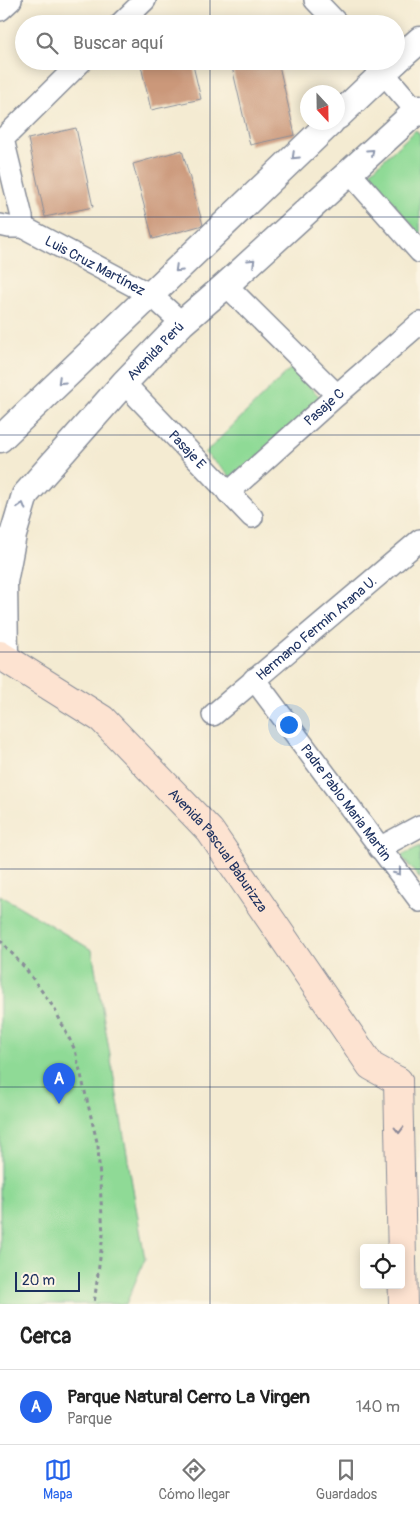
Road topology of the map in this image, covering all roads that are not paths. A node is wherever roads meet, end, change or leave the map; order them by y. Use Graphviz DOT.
graph roads {
  1 [pos="145,0"];
  2 [pos="315,0"];
  3 [pos="129,15"];
  4 [pos="329,15"];
  5 [pos="420,40"];
  6 [pos="405,51"];
  7 [pos="73,70"];
  8 [pos="381,70"];
  9 [pos="391,70"];
  10 [pos="345,109"];
  11 [pos="419,112"];
  12 [pos="323,130"];
  13 [pos="349,172"];
  14 [pos="8,229"];
  15 [pos="420,252"];
  16 [pos="226,285"];
  17 [pos="151,295"];
  18 [pos="182,323"];
  19 [pos="420,323"];
  20 [pos="124,383"];
  21 [pos="337,395"];
  22 [pos="0,439"];
  23 [pos="228,493"];
  24 [pos="252,517"];
  25 [pos="416,547"];
  26 [pos="2,657"];
  27 [pos="254,679"];
  28 [pos="212,715"];
  29 [pos="420,826"];
  30 [pos="379,848"];
  31 [pos="420,901"];
  32 [pos="409,1081"];
  33 [pos="404,1304"];
  1 -- 3 [label="street"];
  2 -- 4 [label="street"];
  5 -- 6 [label="street"];
  7 -- 14 [label="street"];
  8 -- 10 [label="street"];
  9 -- 11 [label="street"];
  13 -- 11 [label="street, Avenida Perú, one-way"];
  12 -- 17 [label="street, one-way"];
  13 -- 15 [label="street"];
  16 -- 13 [label="street, Avenida Perú, one-way"];
  14 -- 17 [label="street, Luis Cruz Martínez"];
  16 -- 18 [label="street, Avenida Perú"];
  16 -- 21 [label="street"];
  17 -- 18 [label="street, Luis Cruz Martínez"];
  17 -- 22 [label="street, one-way"];
  18 -- 20 [label="street, Avenida Perú"];
  19 -- 21 [label="street, Pasaje C"];
  20 -- 23 [label="street, Pasaje E"];
  26 -- 20 [label="street, Avenida Perú, one-way"];
  21 -- 23 [label="street, Pasaje C"];
  23 -- 24 [label="street, Pasaje E"];
  25 -- 27 [label="street, Hermano Fermin Arana U."];
  26 -- 32 [label="main road, Avenida Pascual Baburizza"];
  27 -- 28 [label="street, Hermano Fermin Arana U."];
  27 -- 30 [label="street, Padre Pablo Maria Martin"];
  29 -- 30 [label="street"];
  30 -- 31 [label="street, Padre Pablo Maria Martin, one-way"];
  32 -- 33 [label="main road, one-way"];
}
